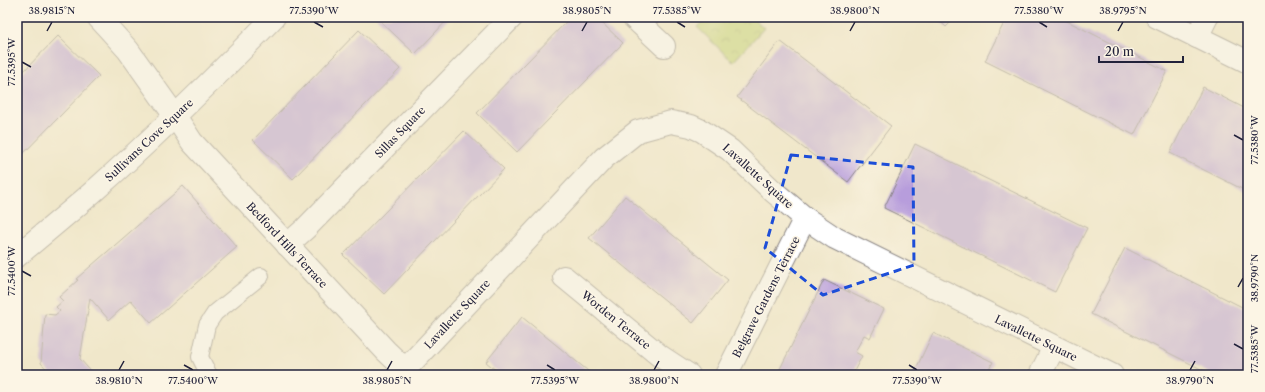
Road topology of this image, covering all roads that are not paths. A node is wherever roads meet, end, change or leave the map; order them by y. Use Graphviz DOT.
graph roads {
  1 [pos="98,17"];
  2 [pos="274,17"];
  3 [pos="512,17"];
  4 [pos="634,17"];
  5 [pos="1157,17"];
  6 [pos="1207,17"];
  7 [pos="1197,37"];
  8 [pos="664,46"];
  9 [pos="1248,62"];
  10 [pos="175,116"];
  11 [pos="805,218"];
  12 [pos="286,245"];
  13 [pos="17,256"];
  14 [pos="261,276"];
  15 [pos="564,277"];
  16 [pos="1054,347"];
  17 [pos="403,372"];
  18 [pos="209,375"];
  19 [pos="689,375"];
  20 [pos="726,375"];
  21 [pos="1040,375"];
  22 [pos="1112,375"];
  1 -- 10 [label="street, Bedford Hills Terrace"];
  2 -- 10 [label="street, Sullivans Cove Square"];
  3 -- 12 [label="street, Sillas Square"];
  4 -- 8 [label="street"];
  5 -- 7 [label="street"];
  6 -- 7 [label="street"];
  7 -- 9 [label="street"];
  10 -- 12 [label="street, Bedford Hills Terrace"];
  10 -- 13 [label="street, Sullivans Cove Square"];
  11 -- 16 [label="street, Lavallette Square"];
  11 -- 17 [label="street, Lavallette Square"];
  11 -- 20 [label="street, Belgrave Gardens Terrace"];
  12 -- 17 [label="street, Bedford Hills Terrace"];
  14 -- 18 [label="lane"];
  15 -- 19 [label="street, Worden Terrace"];
  16 -- 21 [label="street"];
  16 -- 22 [label="street, Lavallette Square"];
}
